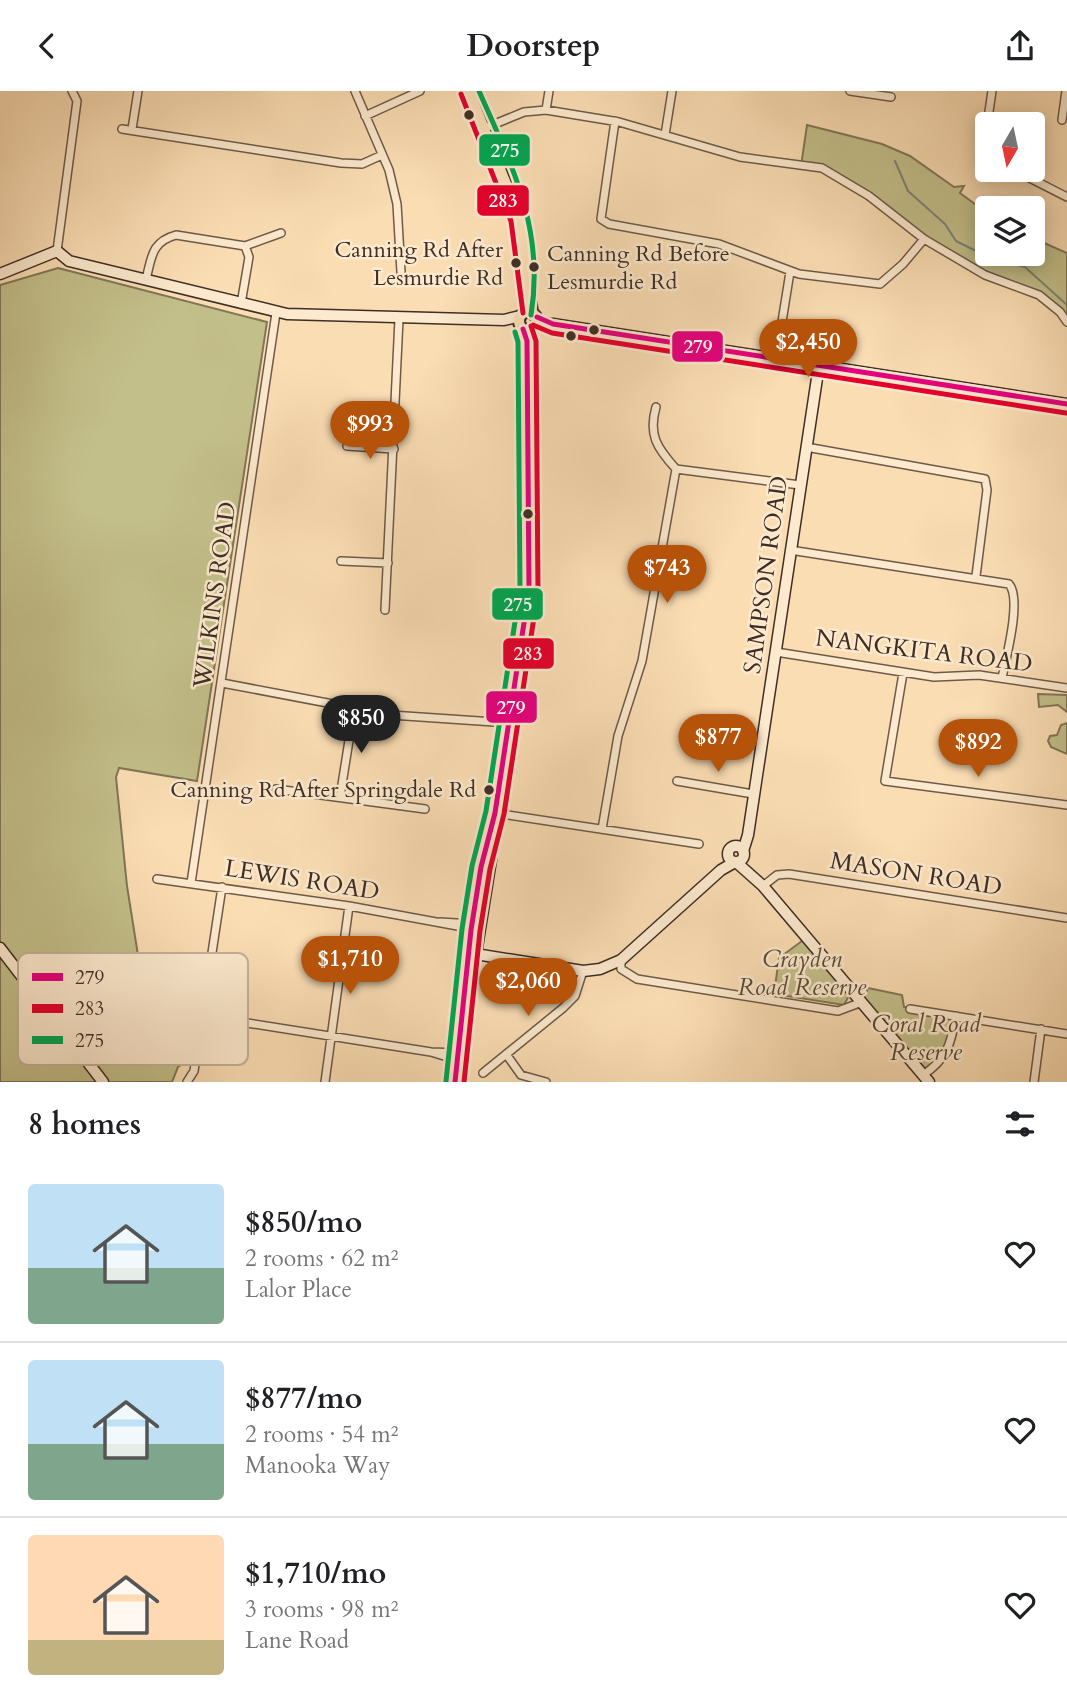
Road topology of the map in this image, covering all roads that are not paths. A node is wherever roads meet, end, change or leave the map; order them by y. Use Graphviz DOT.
graph roads {
  1 [pos="72,91"];
  2 [pos="138,91"];
  3 [pos="355,91"];
  4 [pos="420,91"];
  5 [pos="469,91"];
  6 [pos="549,91"];
  7 [pos="672,91"];
  8 [pos="850,91"];
  9 [pos="992,91"];
  10 [pos="1066,91"];
  11 [pos="891,97"];
  12 [pos="546,110"];
  13 [pos="989,112"];
  14 [pos="365,115"];
  15 [pos="1062,120"];
  16 [pos="615,121"];
  17 [pos="122,128"];
  18 [pos="485,128"];
  19 [pos="132,129"];
  20 [pos="665,135"];
  21 [pos="382,155"];
  22 [pos="1038,182"];
  23 [pos="1067,197"];
  24 [pos="281,233"];
  25 [pos="924,239"];
  26 [pos="245,246"];
  27 [pos="57,251"];
  28 [pos="401,272"];
  29 [pos="790,272"];
  30 [pos="0,274"];
  31 [pos="146,279"];
  32 [pos="241,304"];
  33 [pos="276,313"];
  34 [pos="399,319"];
  35 [pos="528,321"];
  36 [pos="1067,322"];
  37 [pos="776,359"];
  38 [pos="819,365"];
  39 [pos="1067,404"];
  40 [pos="656,407"];
  41 [pos="347,446"];
  42 [pos="806,447"];
  43 [pos="394,449"];
  44 [pos="676,469"];
  45 [pos="800,485"];
  46 [pos="790,550"];
  47 [pos="341,562"];
  48 [pos="388,562"];
  49 [pos="976,576"];
  50 [pos="385,610"];
  51 [pos="776,652"];
  52 [pos="903,673"];
  53 [pos="1002,678"];
  54 [pos="222,683"];
  55 [pos="1067,688"];
  56 [pos="354,709"];
  57 [pos="509,723"];
  58 [pos="677,781"];
  59 [pos="276,789"];
  60 [pos="753,794"];
  61 [pos="340,797"];
  62 [pos="1067,805"];
  63 [pos="425,810"];
  64 [pos="495,813"];
  65 [pos="601,829"];
  66 [pos="699,844"];
  67 [pos="737,855"];
  68 [pos="157,879"];
  69 [pos="191,883"];
  70 [pos="763,886"];
  71 [pos="222,887"];
  72 [pos="349,906"];
  73 [pos="1067,918"];
  74 [pos="474,927"];
  75 [pos="0,948"];
  76 [pos="212,953"];
  77 [pos="473,954"];
  78 [pos="621,960"];
  79 [pos="18,971"];
  80 [pos="583,971"];
  81 [pos="862,1002"];
  82 [pos="910,1009"];
  83 [pos="956,1016"];
  84 [pos="248,1023"];
  85 [pos="1041,1030"];
  86 [pos="1067,1034"];
  87 [pos="330,1036"];
  88 [pos="506,1055"];
  89 [pos="458,1056"];
  90 [pos="90,1065"];
  91 [pos="195,1065"];
  92 [pos="483,1073"];
  93 [pos="926,1079"];
  94 [pos="103,1082"];
  95 [pos="187,1082"];
  96 [pos="325,1082"];
  97 [pos="455,1082"];
  98 [pos="546,1082"];
  99 [pos="1034,1082"];
  1 -- 27 [label="street"];
  2 -- 19 [label="street"];
  3 -- 14 [label="street"];
  4 -- 14 [label="street"];
  5 -- 18 [label="main road"];
  6 -- 12 [label="street"];
  7 -- 20 [label="street"];
  8 -- 11 [label="street"];
  9 -- 13 [label="street"];
  10 -- 15 [label="street"];
  12 -- 16 [label="street"];
  12 -- 18 [label="street"];
  14 -- 21 [label="street"];
  16 -- 20 [label="street"];
  16 -- 29 [label="street"];
  17 -- 19 [label="street"];
  18 -- 35 [label="main road"];
  19 -- 21 [label="street"];
  20 -- 25 [label="street"];
  21 -- 28 [label="street"];
  22 -- 23 [label="street"];
  24 -- 26 [label="street"];
  25 -- 29 [label="street"];
  25 -- 36 [label="street"];
  26 -- 31 [label="street"];
  26 -- 32 [label="street"];
  27 -- 30 [label="street"];
  27 -- 31 [label="street"];
  29 -- 37 [label="street"];
  31 -- 32 [label="street"];
  32 -- 33 [label="street"];
  33 -- 34 [label="street"];
  33 -- 54 [label="street, WILKINS ROAD"];
  34 -- 35 [label="street"];
  34 -- 43 [label="street"];
  35 -- 37 [label="street"];
  35 -- 57 [label="main road"];
  37 -- 38 [label="street"];
  38 -- 39 [label="street"];
  38 -- 42 [label="street, SAMPSON ROAD"];
  40 -- 44 [label="street"];
  41 -- 43 [label="street"];
  42 -- 45 [label="street, SAMPSON ROAD"];
  42 -- 49 [label="street"];
  43 -- 48 [label="street"];
  44 -- 45 [label="street"];
  44 -- 65 [label="street"];
  45 -- 46 [label="street, SAMPSON ROAD"];
  46 -- 49 [label="street"];
  46 -- 51 [label="street, SAMPSON ROAD"];
  47 -- 48 [label="street"];
  48 -- 50 [label="street"];
  49 -- 53 [label="street"];
  51 -- 52 [label="street, NANGKITA ROAD"];
  51 -- 60 [label="street, SAMPSON ROAD"];
  52 -- 53 [label="street, NANGKITA ROAD"];
  52 -- 62 [label="street"];
  53 -- 55 [label="street, NANGKITA ROAD"];
  54 -- 56 [label="street"];
  54 -- 69 [label="street, WILKINS ROAD"];
  56 -- 57 [label="street"];
  56 -- 61 [label="street"];
  57 -- 64 [label="main road"];
  58 -- 60 [label="street"];
  59 -- 61 [label="street"];
  60 -- 67 [label="street, SAMPSON ROAD"];
  61 -- 63 [label="street"];
  64 -- 65 [label="street"];
  64 -- 74 [label="main road"];
  65 -- 66 [label="street"];
  67 -- 70 [label="street"];
  67 -- 78 [label="street, SAMPSON ROAD"];
  68 -- 69 [label="street, LEWIS ROAD"];
  69 -- 71 [label="street, LEWIS ROAD"];
  70 -- 73 [label="street, MASON ROAD"];
  70 -- 81 [label="street"];
  71 -- 72 [label="street, LEWIS ROAD"];
  71 -- 76 [label="street"];
  72 -- 74 [label="street, LEWIS ROAD"];
  72 -- 87 [label="street"];
  74 -- 77 [label="main road"];
  75 -- 79 [label="street"];
  77 -- 80 [label="street, SAMPSON ROAD"];
  77 -- 89 [label="main road"];
  78 -- 80 [label="street, SAMPSON ROAD"];
  78 -- 81 [label="street"];
  80 -- 88 [label="street"];
  81 -- 93 [label="street"];
  82 -- 83 [label="street"];
  83 -- 85 [label="street"];
  83 -- 93 [label="street"];
  84 -- 87 [label="street"];
  85 -- 86 [label="street"];
  85 -- 99 [label="street"];
  87 -- 89 [label="street"];
  87 -- 96 [label="street"];
  88 -- 92 [label="street"];
  88 -- 98 [label="street"];
  89 -- 97 [label="main road"];
  90 -- 94 [label="street"];
  91 -- 95 [label="street"];
}
